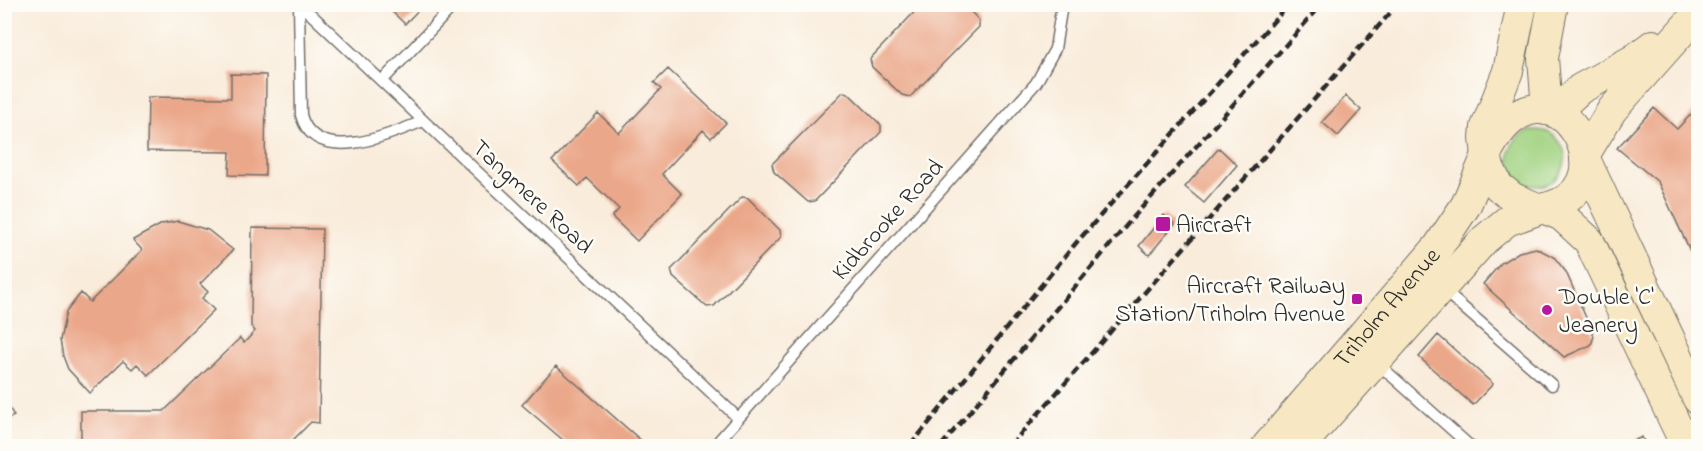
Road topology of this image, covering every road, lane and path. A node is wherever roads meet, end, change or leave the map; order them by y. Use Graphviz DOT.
graph roads {
  1 [pos="299,4"];
  2 [pos="455,4"];
  3 [pos="1062,4"];
  4 [pos="1522,4"];
  5 [pos="1553,4"];
  6 [pos="1698,7"];
  7 [pos="1698,13"];
  8 [pos="382,81"];
  9 [pos="1551,111"];
  10 [pos="423,121"];
  11 [pos="1487,153"];
  12 [pos="1585,157"];
  13 [pos="1541,209"];
  14 [pos="1443,289"];
  15 [pos="1374,360"];
  16 [pos="1552,385"];
  17 [pos="1694,389"];
  18 [pos="1666,403"];
  19 [pos="738,418"];
  20 [pos="714,447"];
  21 [pos="1267,447"];
  22 [pos="1300,447"];
  23 [pos="1470,447"];
  24 [pos="1686,447"];
  1 -- 8 [label="lane, Tangmere Road"];
  1 -- 10 [label="lane"];
  2 -- 8 [label="lane"];
  3 -- 19 [label="lane, Kidbrooke Road"];
  4 -- 11 [label="street"];
  5 -- 9 [label="street"];
  6 -- 9 [label="street"];
  7 -- 12 [label="street"];
  8 -- 10 [label="lane, Tangmere Road"];
  9 -- 11 [label="street"];
  9 -- 12 [label="street"];
  10 -- 19 [label="lane, Tangmere Road"];
  11 -- 13 [label="street"];
  11 -- 21 [label="street, Triholm Avenue"];
  12 -- 13 [label="street"];
  12 -- 17 [label="street"];
  13 -- 14 [label="street, Triholm Avenue"];
  13 -- 18 [label="street"];
  14 -- 15 [label="street, Triholm Avenue"];
  14 -- 16 [label="lane"];
  15 -- 22 [label="street, Triholm Avenue"];
  15 -- 23 [label="lane"];
  17 -- 18 [label="street"];
  18 -- 24 [label="street"];
  19 -- 20 [label="lane, Kidbrooke Road"];
}
